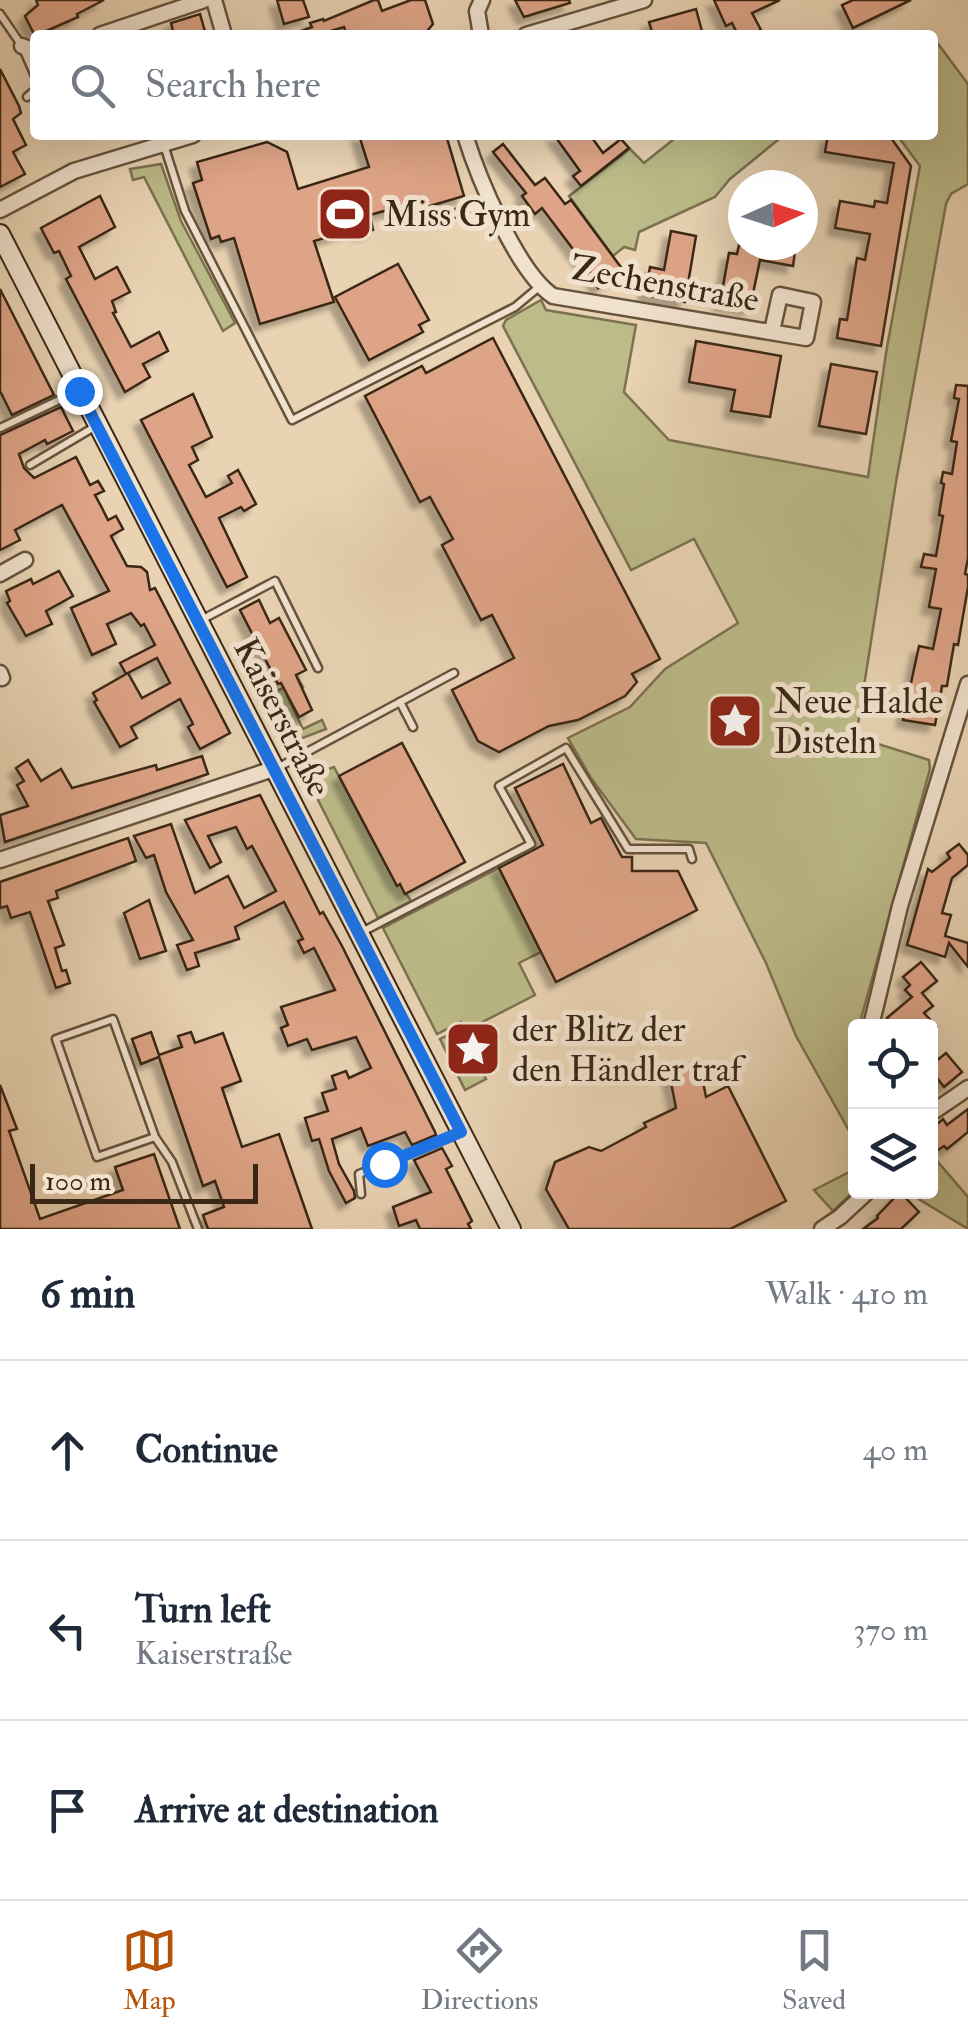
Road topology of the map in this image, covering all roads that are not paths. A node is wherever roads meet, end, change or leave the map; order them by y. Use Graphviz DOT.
graph roads {
  1 [pos="204,0"];
  2 [pos="214,0"];
  3 [pos="482,0"];
  4 [pos="644,0"];
  5 [pos="0,14"];
  6 [pos="115,30"];
  7 [pos="223,30"];
  8 [pos="480,30"];
  9 [pos="543,30"];
  10 [pos="29,48"];
  11 [pos="30,95"];
  12 [pos="27,98"];
  13 [pos="177,140"];
  14 [pos="468,140"];
  15 [pos="164,144"];
  16 [pos="491,202"];
  17 [pos="0,210"];
  18 [pos="420,225"];
  19 [pos="0,234"];
  20 [pos="539,287"];
  21 [pos="772,331"];
  22 [pos="79,391"];
  23 [pos="97,425"];
  24 [pos="0,428"];
  25 [pos="30,466"];
  26 [pos="25,560"];
  27 [pos="0,574"];
  28 [pos="198,622"];
  29 [pos="318,668"];
  30 [pos="454,672"];
  31 [pos="968,684"];
  32 [pos="400,702"];
  33 [pos="413,727"];
  34 [pos="961,734"];
  35 [pos="273,769"];
  36 [pos="692,858"];
  37 [pos="0,860"];
  38 [pos="359,934"];
  39 [pos="873,1019"];
  40 [pos="968,1088"];
  41 [pos="937,1109"];
  42 [pos="461,1132"];
  43 [pos="155,1137"];
  44 [pos="361,1194"];
  45 [pos="859,1199"];
  46 [pos="198,1229"];
  47 [pos="511,1229"];
  48 [pos="822,1229"];
  1 -- 6 [label="street"];
  2 -- 7 [label="street"];
  3 -- 8 [label="street"];
  4 -- 9 [label="street"];
  5 -- 10 [label="lane"];
  11 -- 12 [label="lane"];
  13 -- 15 [label="street"];
  14 -- 16 [label="street, Zechenstraße"];
  15 -- 17 [label="street"];
  15 -- 20 [label="lane"];
  16 -- 18 [label="lane"];
  16 -- 20 [label="street, Zechenstraße"];
  19 -- 22 [label="main road, Kaiserstraße"];
  20 -- 21 [label="street, Zechenstraße"];
  22 -- 23 [label="main road, Kaiserstraße"];
  22 -- 24 [label="lane"];
  23 -- 25 [label="lane"];
  23 -- 28 [label="main road, Kaiserstraße"];
  26 -- 27 [label="street"];
  28 -- 29 [label="lane"];
  28 -- 35 [label="main road, Kaiserstraße"];
  30 -- 32 [label="lane"];
  31 -- 34 [label="street"];
  32 -- 33 [label="lane"];
  32 -- 35 [label="lane"];
  34 -- 39 [label="street"];
  35 -- 37 [label="street"];
  35 -- 38 [label="main road, Kaiserstraße"];
  36 -- 38 [label="lane"];
  38 -- 42 [label="main road, Kaiserstraße"];
  40 -- 41 [label="street"];
  42 -- 44 [label="lane"];
  42 -- 47 [label="main road, Kaiserstraße"];
  43 -- 43 [label="lane"];
  43 -- 46 [label="lane"];
  45 -- 48 [label="street"];
}
